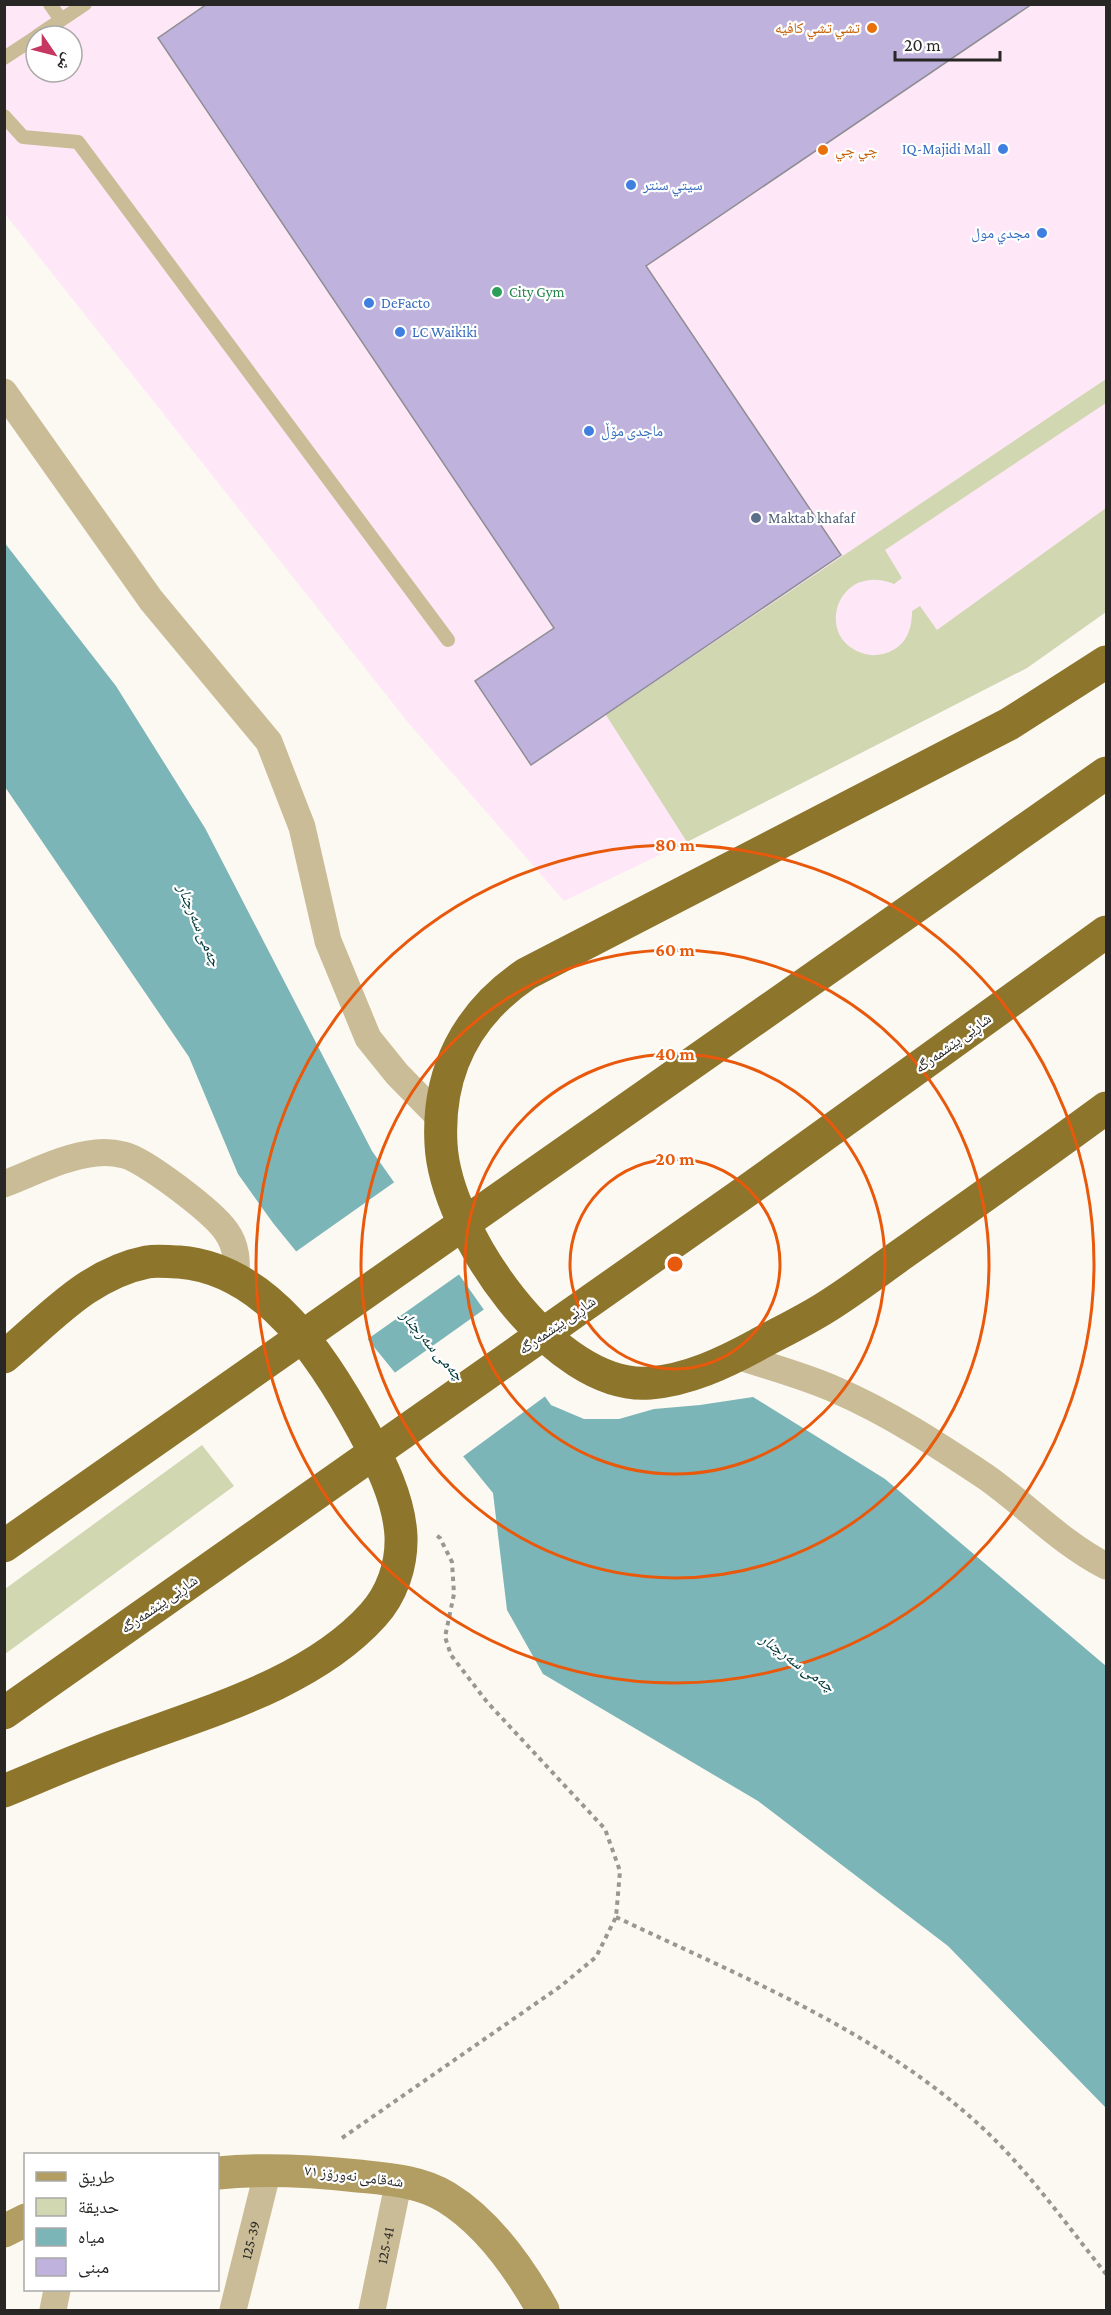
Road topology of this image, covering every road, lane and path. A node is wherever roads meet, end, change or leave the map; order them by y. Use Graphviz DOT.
graph roads {
  1 [pos="50,4"];
  2 [pos="85,4"];
  3 [pos="61,20"];
  4 [pos="55,24"];
  5 [pos="24,45"];
  6 [pos="4,58"];
  7 [pos="4,116"];
  8 [pos="4,392"];
  9 [pos="448,640"];
  10 [pos="1107,662"];
  11 [pos="1107,773"];
  12 [pos="1107,932"];
  13 [pos="1107,1108"];
  14 [pos="442,1120"];
  15 [pos="7,1177"];
  16 [pos="236,1280"];
  17 [pos="8,1351"];
  18 [pos="737,1356"];
  19 [pos="396,1505"];
  20 [pos="4,1546"];
  21 [pos="1107,1566"];
  22 [pos="4,1713"];
  23 [pos="4,1791"];
  24 [pos="616,1917"];
  25 [pos="283,2170"];
  26 [pos="219,2174"];
  27 [pos="399,2180"];
  28 [pos="24,2221"];
  29 [pos="4,2231"];
  30 [pos="1107,2274"];
  31 [pos="57,2291"];
  32 [pos="53,2310"];
  33 [pos="233,2310"];
  34 [pos="372,2310"];
  35 [pos="543,2310"];
  1 -- 3 [label="lane"];
  2 -- 3 [label="lane"];
  3 -- 4 [label="lane"];
  5 -- 6 [label="lane"];
  7 -- 9 [label="lane"];
  8 -- 14 [label="street"];
  10 -- 14 [label="highway"];
  11 -- 20 [label="highway"];
  12 -- 22 [label="highway, شاڕێی پێشمەرگە"];
  13 -- 18 [label="highway"];
  14 -- 18 [label="highway"];
  15 -- 16 [label="street"];
  16 -- 17 [label="highway"];
  16 -- 19 [label="highway"];
  18 -- 21 [label="street"];
  19 -- 23 [label="highway"];
  19 -- 24 [label="path"];
  24 -- 25 [label="path"];
  24 -- 30 [label="path"];
  25 -- 26 [label="street, شەقامی نەورۆز ٧١"];
  25 -- 27 [label="street, شەقامی نەورۆز ٧١"];
  25 -- 33 [label="street, 125-39"];
  27 -- 34 [label="street, 125-41"];
  27 -- 35 [label="street, شەقامی نەورۆز ٧١"];
  28 -- 29 [label="street"];
  31 -- 32 [label="street"];
}
